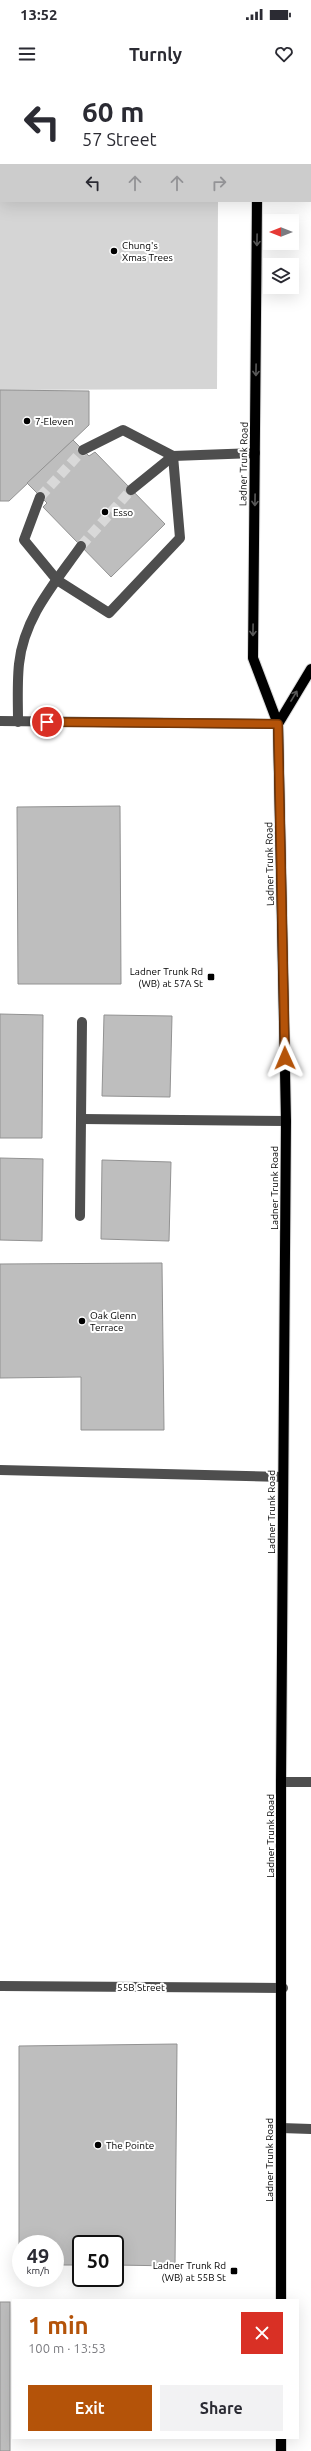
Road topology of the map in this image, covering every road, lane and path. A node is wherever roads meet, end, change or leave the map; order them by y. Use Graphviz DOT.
graph roads {
  1 [pos="257,202"];
  2 [pos="83,450"];
  3 [pos="255,453"];
  4 [pos="173,456"];
  5 [pos="131,490"];
  6 [pos="40,497"];
  7 [pos="81,546"];
  8 [pos="57,580"];
  9 [pos="311,668"];
  10 [pos="0,722"];
  11 [pos="18,722"];
  12 [pos="278,724"];
  13 [pos="82,1022"];
  14 [pos="82,1119"];
  15 [pos="286,1121"];
  16 [pos="80,1216"];
  17 [pos="0,1470"];
  18 [pos="283,1477"];
  19 [pos="281,1782"];
  20 [pos="311,1782"];
  21 [pos="0,1986"];
  22 [pos="283,1988"];
  23 [pos="281,2128"];
  24 [pos="311,2129"];
  25 [pos="281,2299"];
  26 [pos="281,2439"];
  27 [pos="281,2451"];
  1 -- 3 [label="main road, Ladner Trunk Road, one-way"];
  2 -- 4 [label="street"];
  3 -- 4 [label="street"];
  3 -- 12 [label="main road, Ladner Trunk Road, one-way"];
  4 -- 5 [label="street"];
  4 -- 8 [label="street"];
  6 -- 8 [label="street"];
  7 -- 8 [label="street"];
  8 -- 11 [label="street"];
  12 -- 9 [label="main road, one-way"];
  10 -- 11 [label="street"];
  11 -- 12 [label="street"];
  12 -- 15 [label="main road, Ladner Trunk Road"];
  13 -- 14 [label="street"];
  14 -- 15 [label="street"];
  14 -- 16 [label="street"];
  15 -- 18 [label="main road, Ladner Trunk Road"];
  17 -- 18 [label="street"];
  18 -- 19 [label="main road, Ladner Trunk Road"];
  19 -- 20 [label="street"];
  19 -- 22 [label="main road, Ladner Trunk Road"];
  21 -- 22 [label="street, 55B Street"];
  22 -- 23 [label="main road, Ladner Trunk Road"];
  23 -- 24 [label="street"];
  23 -- 25 [label="main road, Ladner Trunk Road"];
  26 -- 27 [label="main road"];
}
